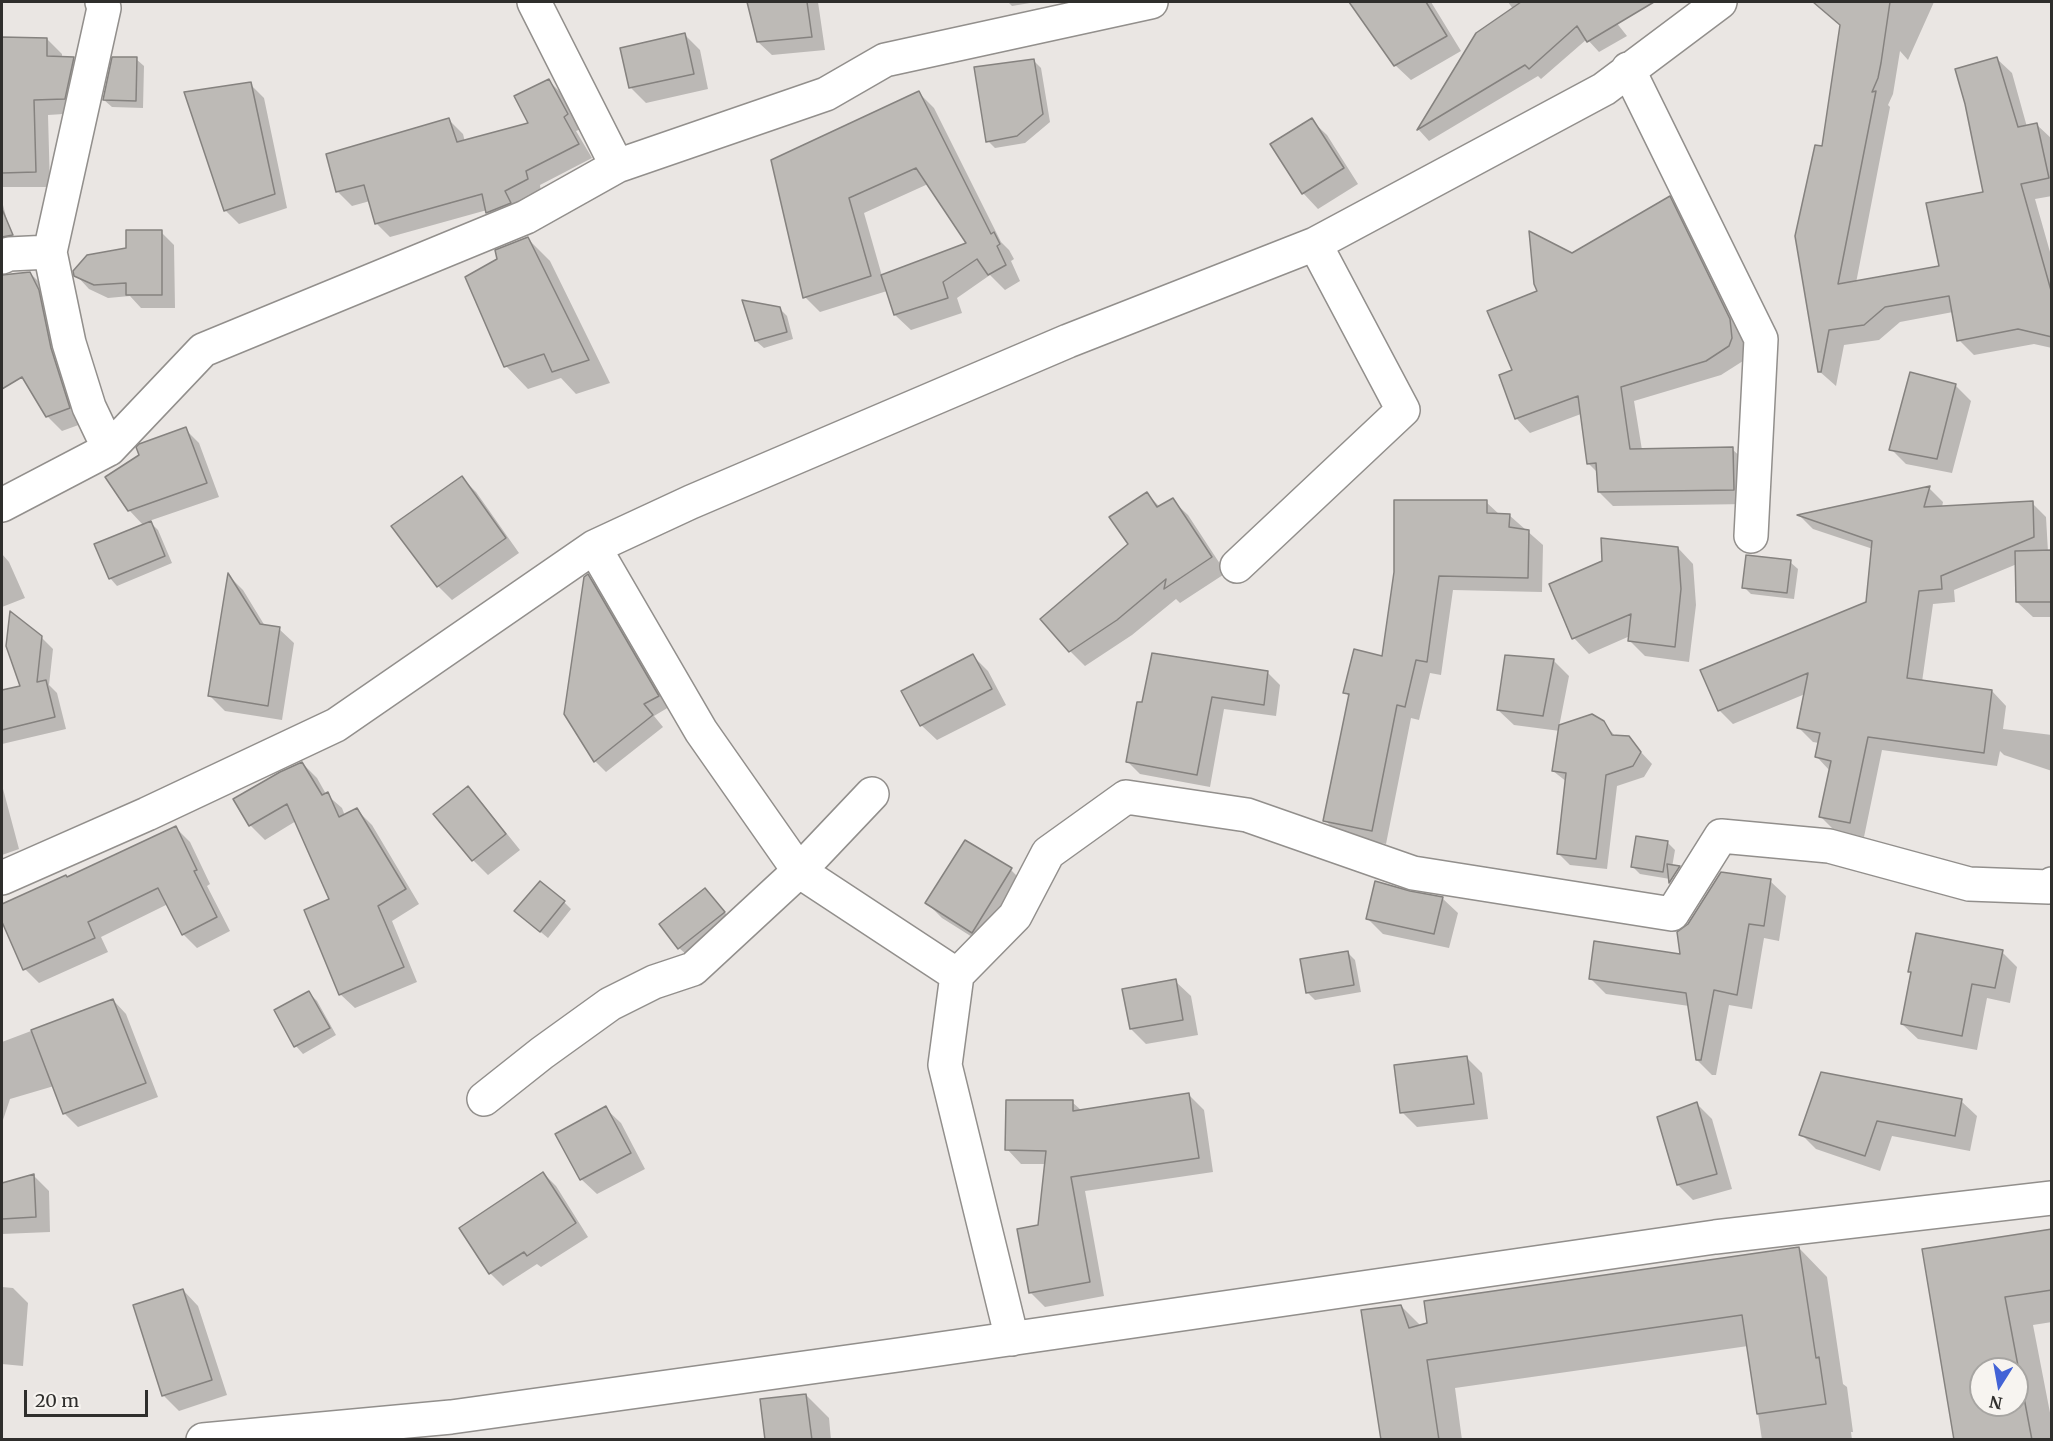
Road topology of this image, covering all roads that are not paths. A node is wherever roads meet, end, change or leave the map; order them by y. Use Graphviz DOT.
graph roads {
  1 [pos="102,2"];
  2 [pos="534,2"];
  3 [pos="1151,2"];
  4 [pos="1720,2"];
  5 [pos="1628,69"];
  6 [pos="616,166"];
  7 [pos="1315,244"];
  8 [pos="50,252"];
  9 [pos="2,257"];
  10 [pos="108,449"];
  11 [pos="2,505"];
  12 [pos="1751,536"];
  13 [pos="594,547"];
  14 [pos="1237,566"];
  15 [pos="872,794"];
  16 [pos="799,871"];
  17 [pos="2,878"];
  18 [pos="2052,884"];
  19 [pos="957,975"];
  20 [pos="484,1099"];
  21 [pos="2052,1198"];
  22 [pos="1012,1339"];
  23 [pos="203,1440"];
  1 -- 8 [label="street"];
  2 -- 6 [label="street"];
  3 -- 6 [label="street"];
  4 -- 5 [label="street"];
  5 -- 7 [label="street"];
  5 -- 12 [label="street"];
  6 -- 10 [label="street"];
  7 -- 13 [label="street"];
  7 -- 14 [label="street"];
  8 -- 9 [label="street"];
  8 -- 10 [label="street"];
  10 -- 11 [label="street"];
  13 -- 16 [label="street"];
  13 -- 17 [label="street"];
  15 -- 16 [label="street"];
  16 -- 19 [label="street"];
  16 -- 20 [label="street"];
  18 -- 19 [label="street"];
  19 -- 22 [label="street"];
  21 -- 22 [label="street"];
  22 -- 23 [label="street"];
}
